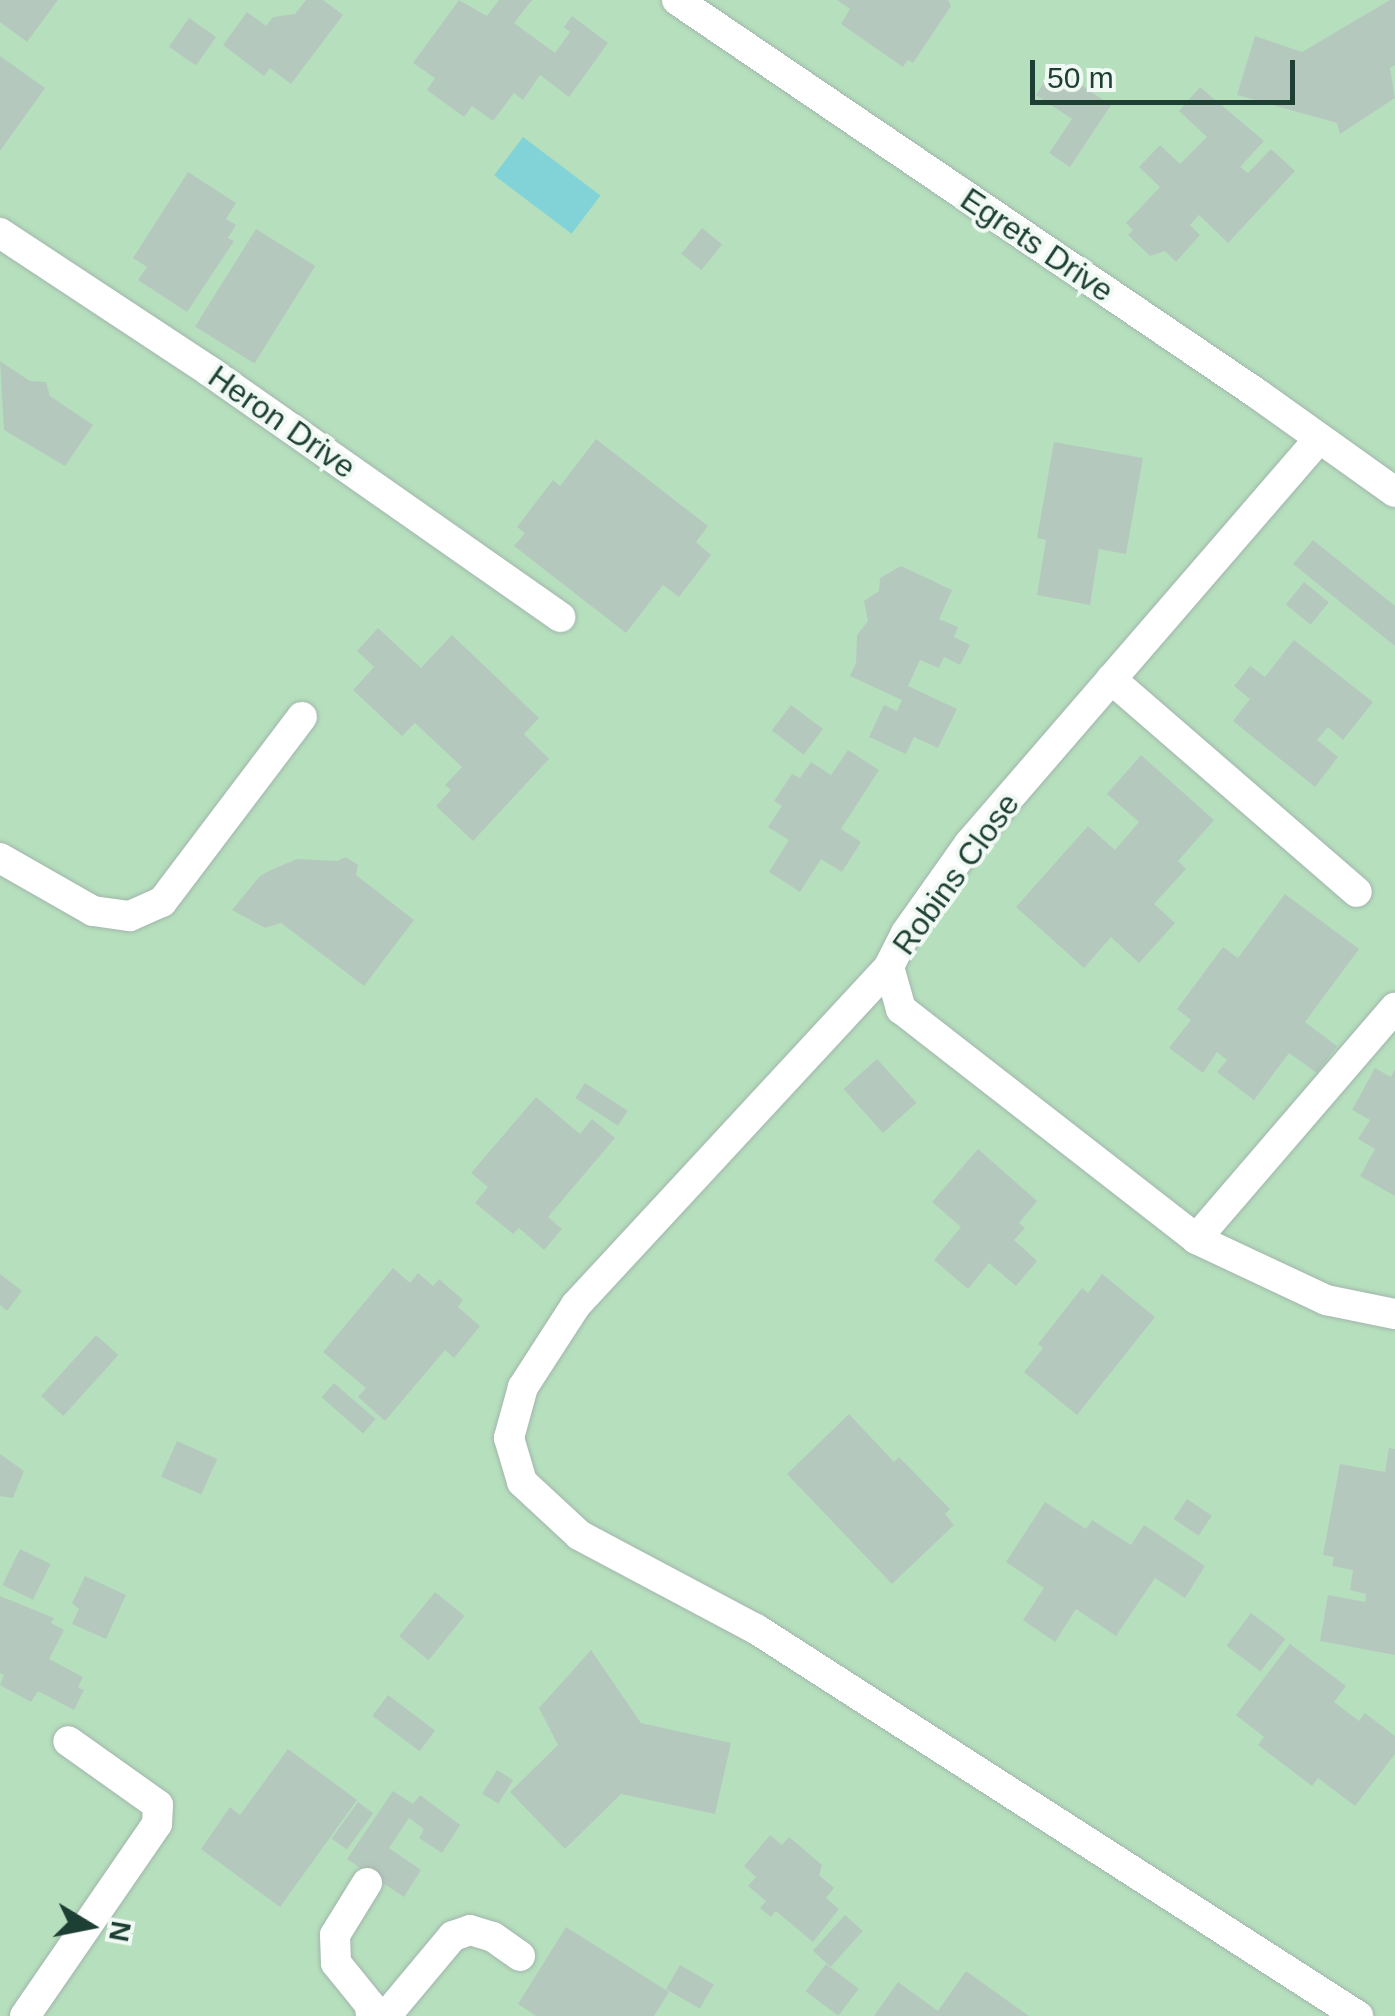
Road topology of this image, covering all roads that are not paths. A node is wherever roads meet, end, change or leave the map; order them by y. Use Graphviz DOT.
graph roads {
  1 [pos="678,0"];
  2 [pos="0,232"];
  3 [pos="1318,440"];
  4 [pos="1395,492"];
  5 [pos="560,617"];
  6 [pos="1112,679"];
  7 [pos="302,717"];
  8 [pos="0,858"];
  9 [pos="1357,892"];
  10 [pos="889,967"];
  11 [pos="1395,1008"];
  12 [pos="1196,1239"];
  13 [pos="1395,1314"];
  14 [pos="68,1741"];
  15 [pos="367,1884"];
  16 [pos="520,1956"];
  17 [pos="25,2016"];
  18 [pos="371,2016"];
  19 [pos="386,2016"];
  20 [pos="1358,2016"];
  1 -- 3 [label="street, Egrets Drive"];
  2 -- 5 [label="street, Heron Drive"];
  3 -- 4 [label="street, Egrets Drive"];
  3 -- 6 [label="street, Robins Close"];
  6 -- 9 [label="street"];
  6 -- 10 [label="street, Robins Close"];
  7 -- 8 [label="street"];
  10 -- 12 [label="street, Robins Close"];
  10 -- 20 [label="street"];
  11 -- 12 [label="street"];
  12 -- 13 [label="street, Robins Close"];
  14 -- 17 [label="street"];
  15 -- 18 [label="street"];
  16 -- 19 [label="street"];
}
